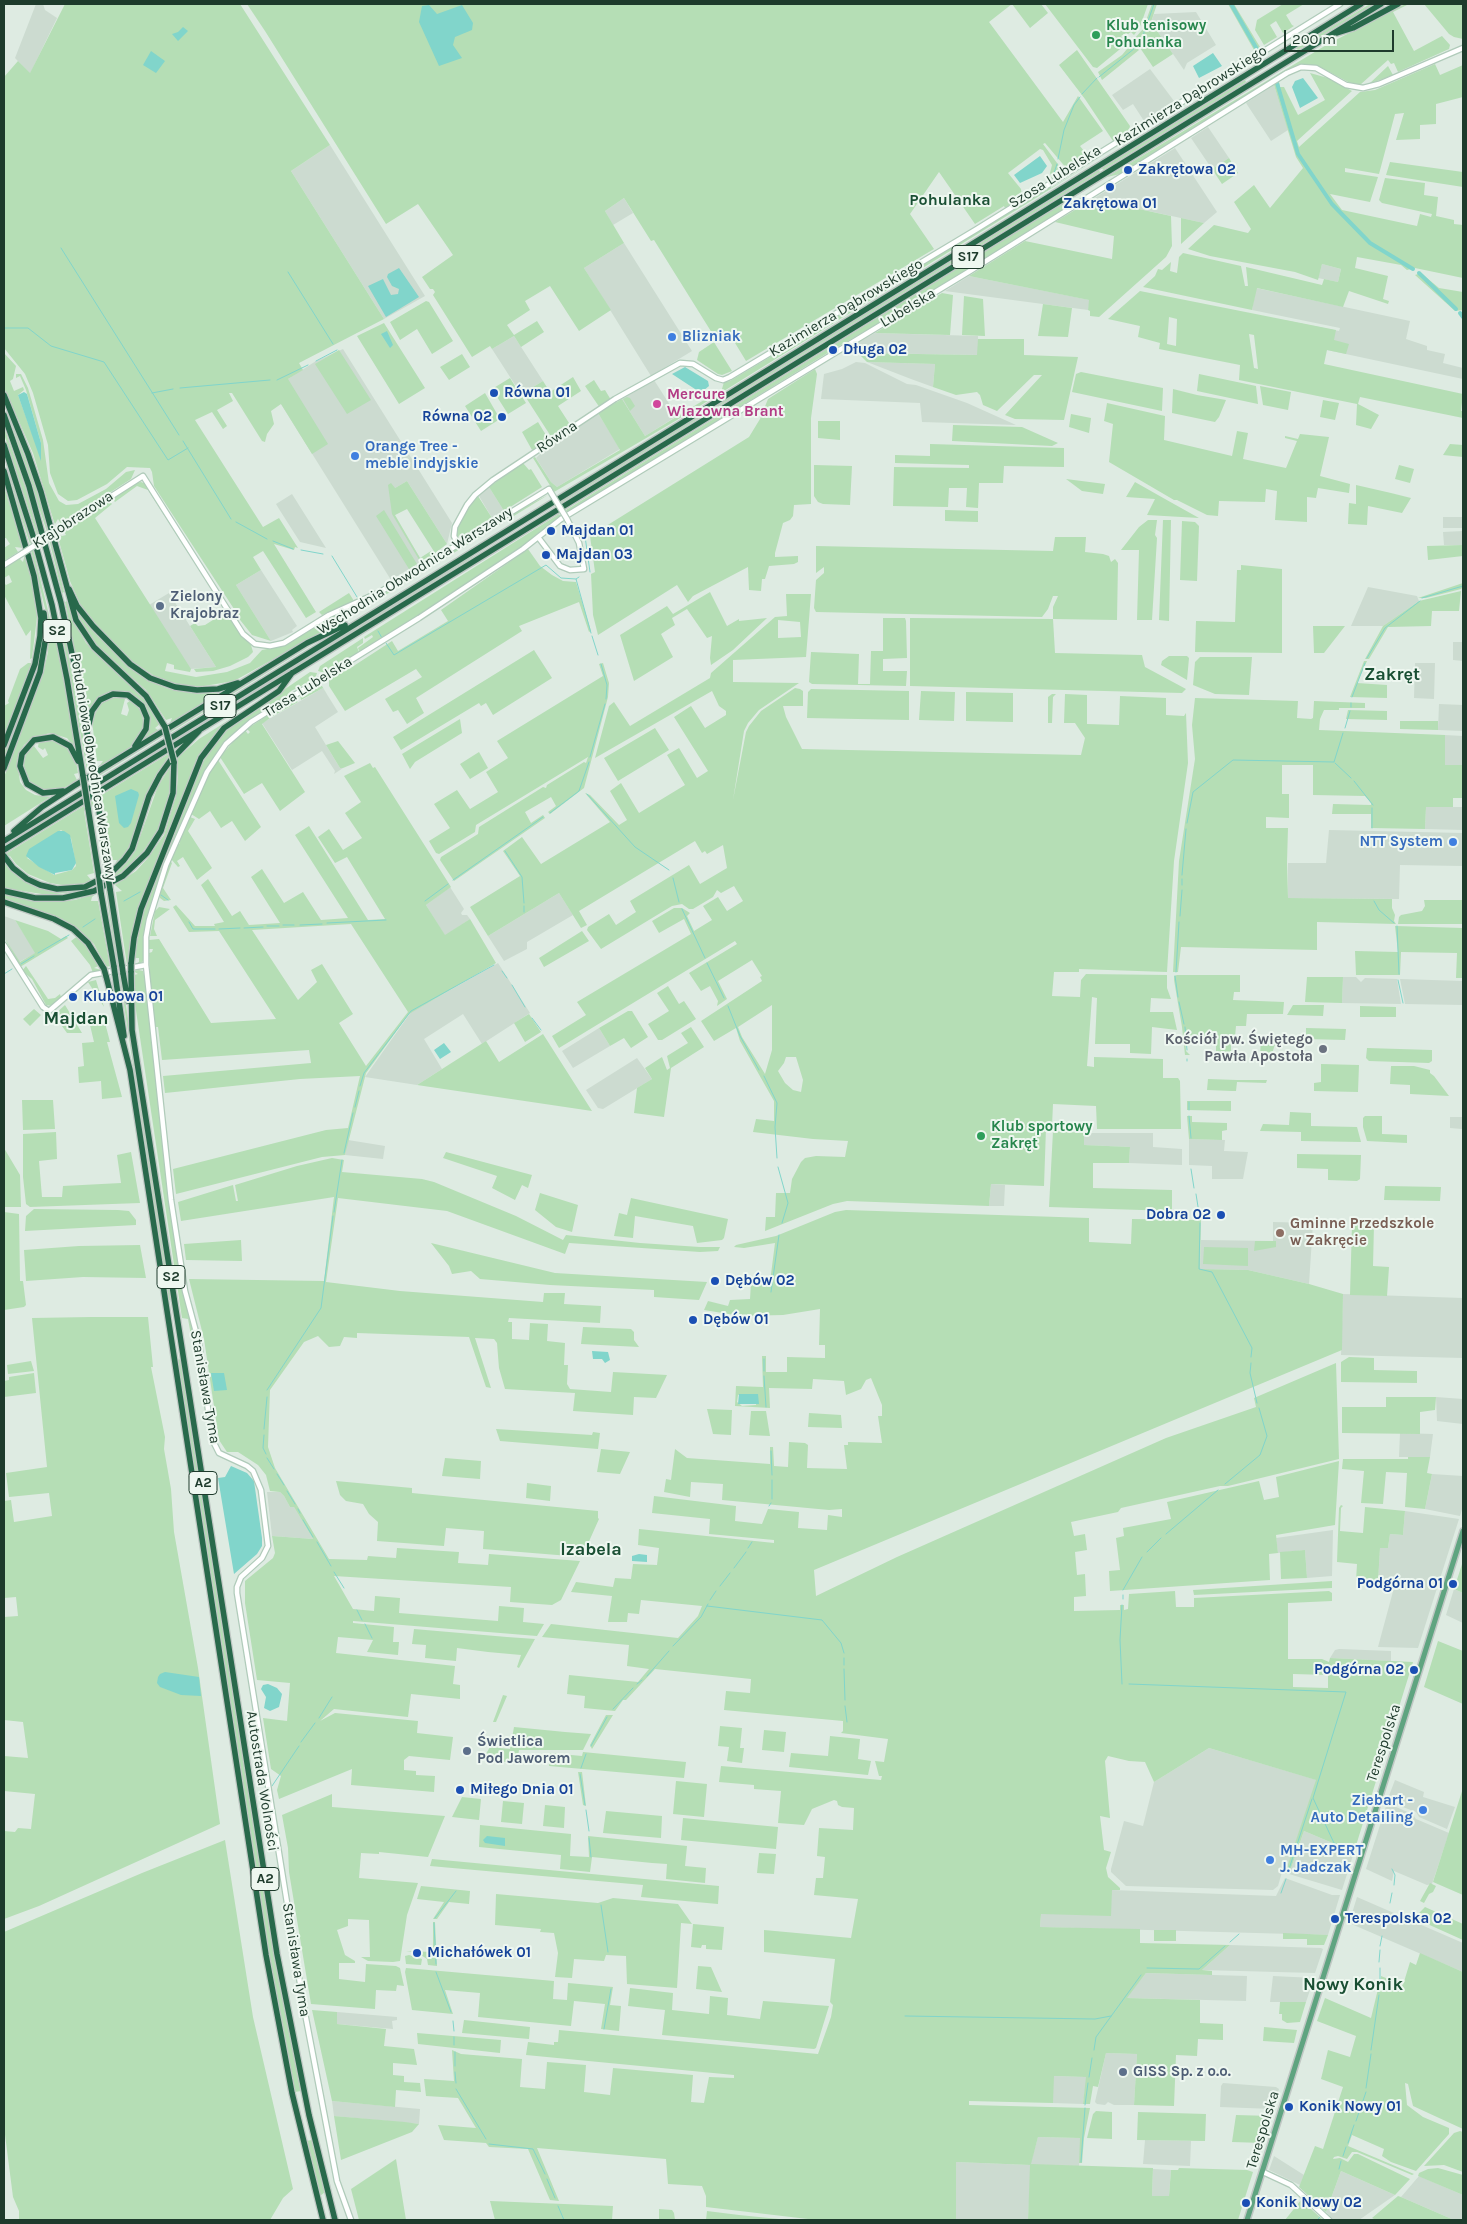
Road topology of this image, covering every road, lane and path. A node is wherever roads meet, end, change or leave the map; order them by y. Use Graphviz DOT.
graph roads {
  1 [pos="1340,4"];
  2 [pos="1360,4"];
  3 [pos="1381,4"];
  4 [pos="1398,4"];
  5 [pos="1328,36"];
  6 [pos="1463,48"];
  7 [pos="693,364"];
  8 [pos="763,372"];
  9 [pos="768,380"];
  10 [pos="4,396"];
  11 [pos="4,415"];
  12 [pos="4,445"];
  13 [pos="4,471"];
  14 [pos="538,536"];
  15 [pos="458,545"];
  16 [pos="30,560"];
  17 [pos="4,565"];
  18 [pos="64,575"];
  19 [pos="361,619"];
  20 [pos="294,670"];
  21 [pos="249,678"];
  22 [pos="204,726"];
  23 [pos="88,738"];
  24 [pos="4,745"];
  25 [pos="129,752"];
  26 [pos="4,768"];
  27 [pos="83,776"];
  28 [pos="74,786"];
  29 [pos="5,840"];
  30 [pos="4,850"];
  31 [pos="5,858"];
  32 [pos="4,891"];
  33 [pos="4,902"];
  34 [pos="154,902"];
  35 [pos="4,945"];
  36 [pos="146,965"];
  37 [pos="132,1030"];
  38 [pos="130,1070"];
  39 [pos="195,1432"];
  40 [pos="185,1433"];
  41 [pos="1463,1531"];
  42 [pos="1263,2172"];
  43 [pos="324,2220"];
  44 [pos="335,2220"];
  45 [pos="351,2220"];
  46 [pos="1247,2220"];
  47 [pos="1329,2220"];
  1 -- 7 [label="street, Kazimierza Dąbrowskiego"];
  2 -- 8 [label="highway, Szosa Lubelska / S17"];
  3 -- 5 [label="highway, S17"];
  4 -- 5 [label="highway"];
  5 -- 9 [label="highway, Szosa Lubelska / S17"];
  6 -- 14 [label="street, Lubelska"];
  7 -- 15 [label="street, Równa"];
  8 -- 19 [label="highway, Wschodnia Obwodnica Warszawy / S17"];
  9 -- 20 [label="highway, Wschodnia Obwodnica Warszawy / S17"];
  10 -- 18 [label="highway"];
  11 -- 23 [label="highway, Południowa Obwodnica Warszawy / S2"];
  12 -- 27 [label="highway, Południowa Obwodnica Warszawy / S2"];
  13 -- 16 [label="highway"];
  14 -- 15 [label="street, bridge"];
  14 -- 34 [label="street, Trasa Lubelska"];
  15 -- 17 [label="street, Krajobrazowa, bridge"];
  16 -- 24 [label="highway"];
  16 -- 26 [label="highway"];
  18 -- 21 [label="highway"];
  18 -- 32 [label="highway, bridge"];
  19 -- 21 [label="highway"];
  19 -- 29 [label="highway, Wschodnia Obwodnica Warszawy / S17"];
  20 -- 22 [label="highway, S17"];
  20 -- 37 [label="highway, bridge"];
  21 -- 25 [label="highway"];
  22 -- 30 [label="highway, S17"];
  22 -- 31 [label="highway"];
  23 -- 25 [label="highway"];
  23 -- 37 [label="highway, Południowa Obwodnica Warszawy / S2, bridge"];
  25 -- 28 [label="highway"];
  27 -- 28 [label="highway"];
  27 -- 38 [label="highway, Południowa Obwodnica Warszawy / S2, bridge"];
  28 -- 29 [label="highway"];
  33 -- 38 [label="highway"];
  34 -- 36 [label="street, Stanisława Tyma"];
  35 -- 36 [label="street"];
  36 -- 45 [label="street, Stanisława Tyma"];
  37 -- 39 [label="highway, S2"];
  38 -- 40 [label="highway, S2"];
  39 -- 44 [label="highway, Autostrada Wolności / A2"];
  40 -- 43 [label="highway, Autostrada Wolności / A2"];
  41 -- 42 [label="main road, Terespolska"];
  42 -- 46 [label="main road, Terespolska"];
  42 -- 47 [label="street"];
}
